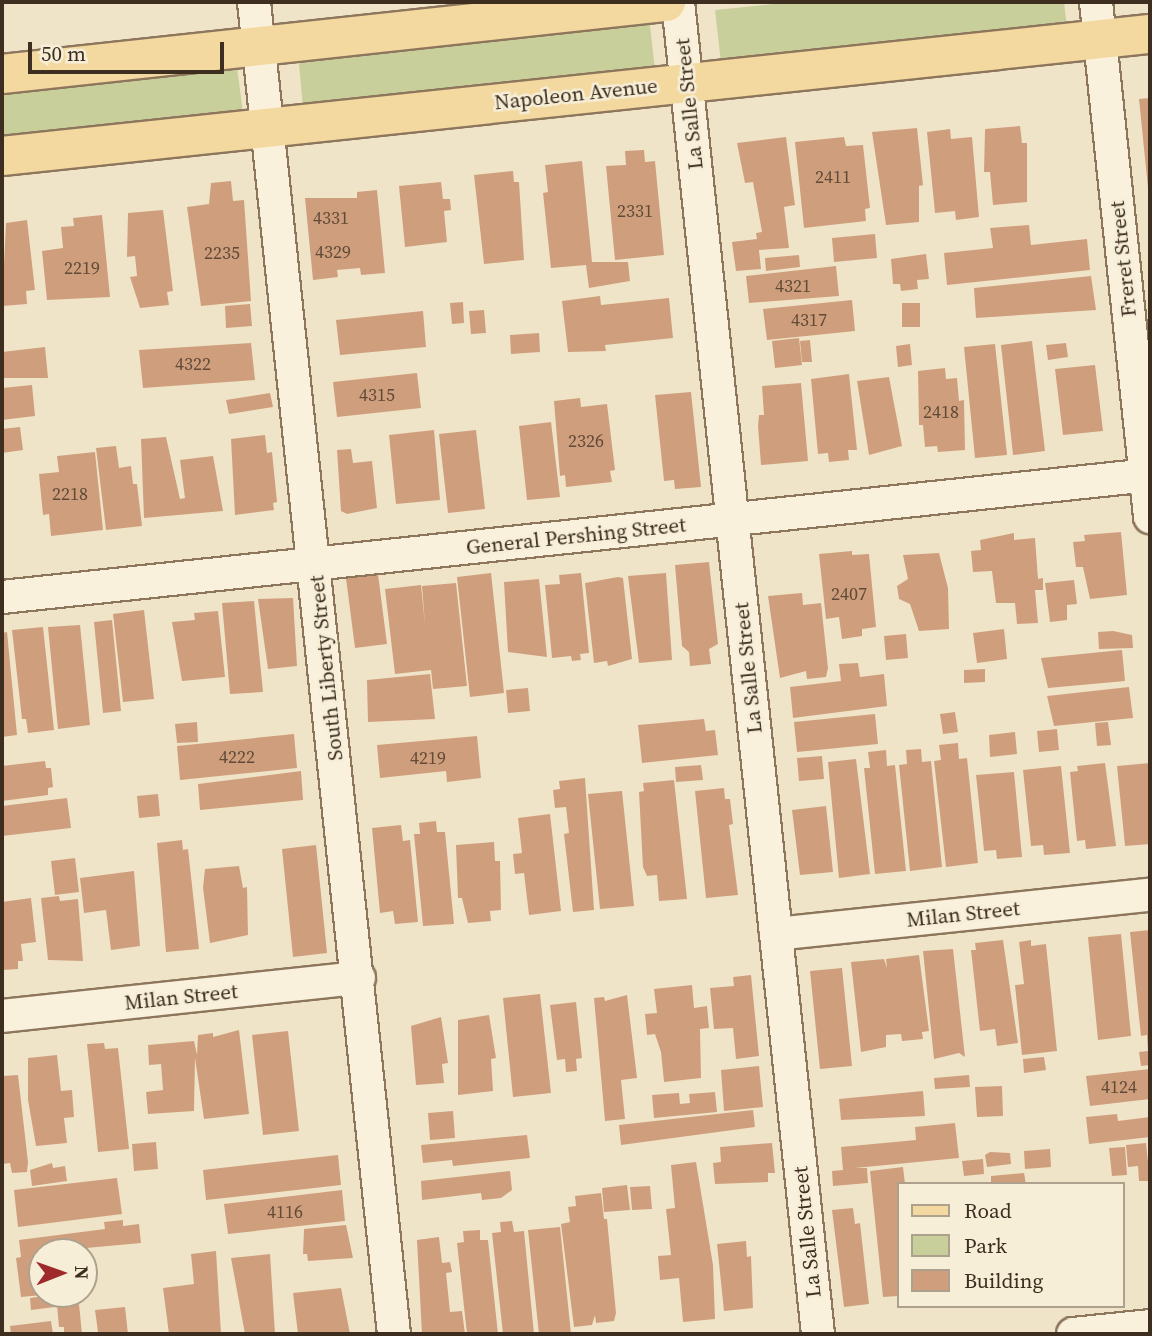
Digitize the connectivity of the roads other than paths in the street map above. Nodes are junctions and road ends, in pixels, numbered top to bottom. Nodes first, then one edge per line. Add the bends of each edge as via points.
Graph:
1 (254, 2) edge
2 (666, 2) edge
3 (678, 2) edge
4 (1096, 2) edge
5 (1150, 34) edge
6 (1100, 39) junction
7 (259, 46) junction
8 (2, 74) edge
9 (687, 82) junction
10 (267, 127) junction
11 (2, 156) edge
12 (1148, 475) edge
13 (1150, 517) edge
14 (733, 519) junction
15 (314, 564) junction
16 (2, 597) edge
17 (1150, 895) edge
18 (776, 934) junction
19 (359, 978) junction
20 (2, 1016) edge
21 (1150, 1326) edge
22 (394, 1334) edge
23 (818, 1334) edge
24 (1073, 1334) edge

1 - 7 street, South Liberty Street
2 - 7 main road
3 - 9 street, La Salle Street
4 - 6 street, Freret Street
5 - 6 main road, Napoleon Avenue
6 - 9 main road, Napoleon Avenue
6 - 12 street, Freret Street
7 - 8 main road
7 - 10 street, South Liberty Street
9 - 10 main road, Napoleon Avenue
9 - 14 street, La Salle Street
10 - 11 main road, Napoleon Avenue
10 - 15 street, South Liberty Street
12 - 13 street, Freret Street
12 - 14 street, General Pershing Street
14 - 15 street, General Pershing Street
14 - 18 street, La Salle Street
15 - 16 street, General Pershing Street
15 - 19 street, South Liberty Street
17 - 18 street, Milan Street
18 - 23 street, La Salle Street
19 - 20 street, Milan Street
19 - 22 street, South Liberty Street
21 - 24 street

